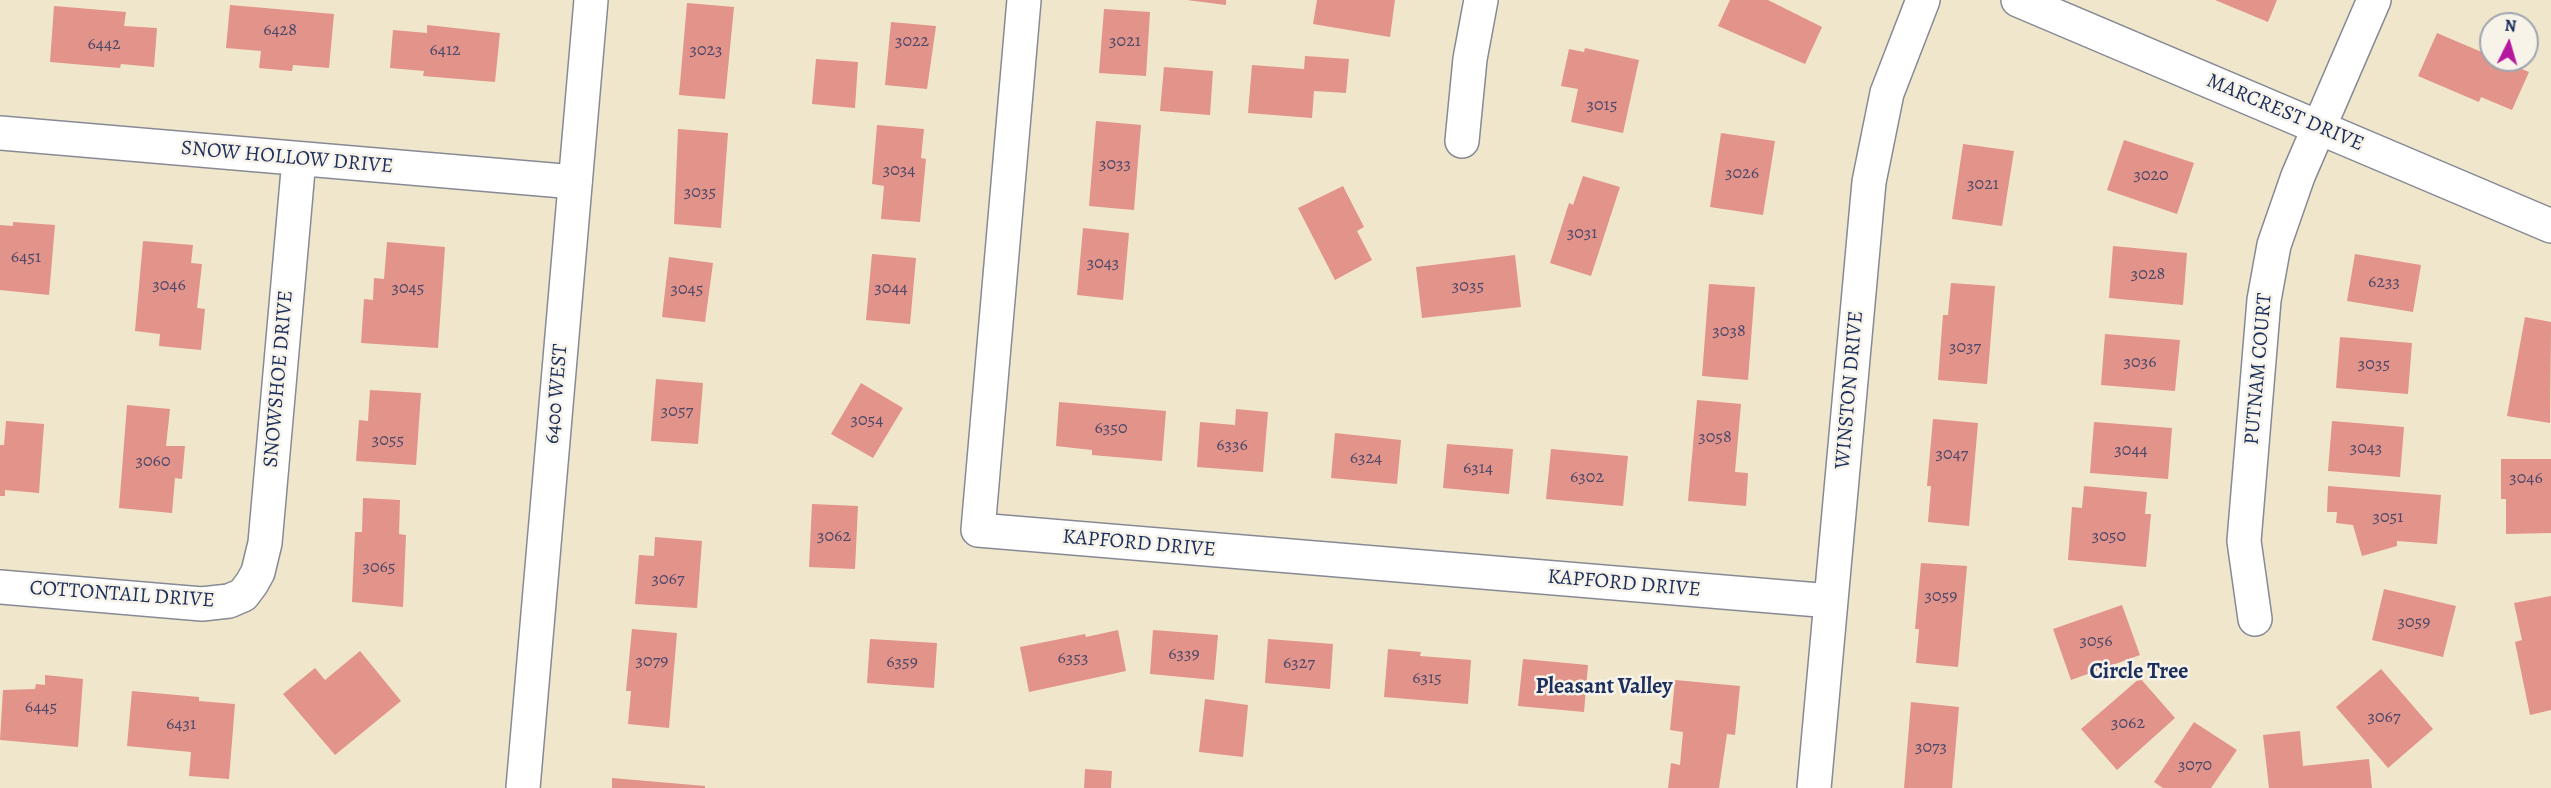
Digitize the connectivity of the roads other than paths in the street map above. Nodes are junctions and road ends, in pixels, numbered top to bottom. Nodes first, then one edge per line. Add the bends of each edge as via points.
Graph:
1 (591, 0) edge
2 (1024, 0) edge
3 (1481, 0) edge
4 (1923, 0) edge
5 (2018, 0) edge
6 (2374, 0) edge
7 (2319, 128) junction
8 (0, 133) edge
9 (1462, 141) dead end
10 (299, 159) junction
11 (575, 182) junction
12 (2551, 226) edge
13 (0, 587) edge
14 (243, 595) joint
15 (1831, 601) junction
16 (2255, 619) dead end
17 (523, 788) edge
18 (1814, 788) edge

1 - 11 street, 6400 WEST
2 - 15 street, KAPFORD DRIVE via 978,530
3 - 9 street via 1470,59
4 - 15 street, WINSTON DRIVE via 1887,93 1869,182
5 - 7 street, MARCREST DRIVE
6 - 7 street, PUTNAM COURT
7 - 12 street, MARCREST DRIVE
7 - 16 street, PUTNAM COURT via 2274,245 2264,300 2244,541
8 - 10 street, SNOW HOLLOW DRIVE
10 - 11 street, SNOW HOLLOW DRIVE
10 - 14 street, SNOWSHOE DRIVE via 265,543 258,572
11 - 17 street, 6400 WEST
13 - 14 street, COTTONTAIL DRIVE via 188,604 216,603
15 - 18 street, WINSTON DRIVE

